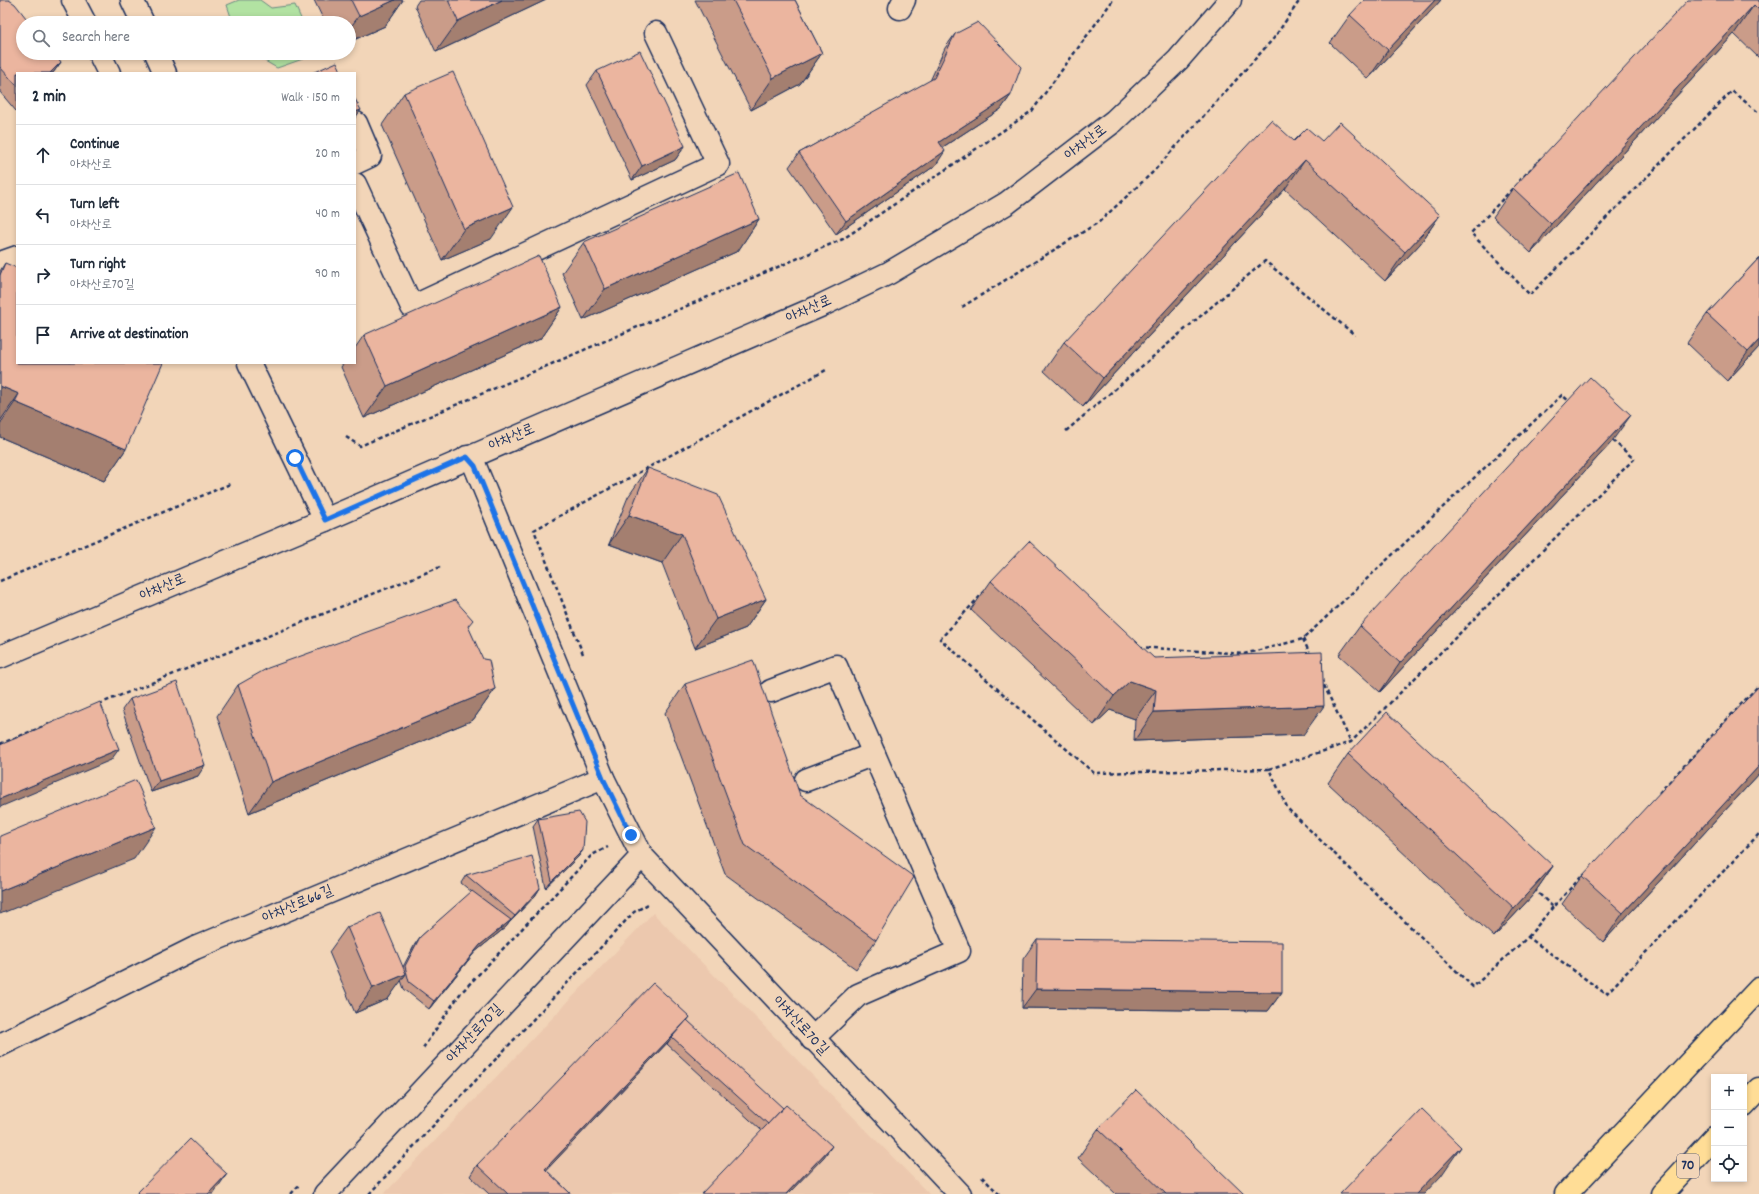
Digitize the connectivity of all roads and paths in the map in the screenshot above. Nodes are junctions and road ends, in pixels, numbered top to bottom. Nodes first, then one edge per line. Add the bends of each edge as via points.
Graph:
1 (74, 0) edge
2 (132, 0) edge
3 (1112, 0) edge
4 (1230, 0) edge
5 (1300, 0) edge
6 (82, 16) edge
7 (139, 16) edge
8 (656, 33) dead end
9 (102, 60) edge
10 (159, 60) edge
11 (108, 72) edge
12 (165, 72) edge
13 (1759, 113) edge
14 (356, 123) edge
15 (1542, 157) edge
16 (356, 163) edge
17 (356, 186) edge
18 (16, 257) edge
19 (0, 263) edge
20 (962, 307) dead end
21 (1355, 335) dead end
22 (249, 364) edge
23 (826, 370) dead end
24 (1574, 406) edge
25 (1066, 431) dead end
26 (346, 437) dead end
27 (1610, 438) edge
28 (467, 457) junction
29 (230, 484) dead end
30 (325, 520) junction
31 (440, 567) dead end
32 (0, 581) edge
33 (988, 588) dead end
34 (1303, 639) junction
35 (1136, 646) edge
36 (584, 655) dead end
37 (0, 657) edge
38 (1312, 660) edge
39 (1319, 673) edge
40 (1759, 685) edge
41 (771, 691) dead end
42 (95, 705) edge
43 (66, 717) edge
44 (1365, 728) junction
45 (1370, 734) edge
46 (1351, 742) junction
47 (0, 744) edge
48 (874, 754) junction
49 (1269, 769) junction
50 (603, 778) junction
51 (806, 780) dead end
52 (1656, 796) edge
53 (1759, 834) edge
54 (631, 835) junction
55 (642, 856) junction
56 (1586, 872) edge
57 (1530, 886) edge
58 (656, 899) dead end
59 (1553, 907) junction
60 (1528, 937) junction
61 (1759, 988) edge
62 (812, 1038) junction
63 (0, 1045) edge
64 (419, 1054) dead end
65 (1759, 1089) edge
66 (1747, 1102) edge
67 (1711, 1141) edge
68 (302, 1182) dead end
69 (291, 1194) edge
70 (325, 1194) edge
71 (369, 1194) edge
72 (960, 1194) edge
73 (1566, 1194) edge
74 (1662, 1194) edge

1 - 6 street
2 - 7 street
3 - 26 path via 1032,111 843,239 360,446
4 - 28 street, 아차산로 via 1178,60 1114,121 1006,203 889,274
5 - 20 path via 1274,38 1152,173 1099,222
8 - 17 street via 718,164 412,307
9 - 11 street
10 - 12 street
13 - 15 path via 1732,91 1530,295 1471,233
14 - 16 street via 370,156
18 - 19 street
21 - 25 path via 1264,261
22 - 30 street
23 - 36 path via 534,530
24 - 34 path via 1562,395
27 - 44 path via 1634,459
28 - 30 street, 아차산로
28 - 50 street, 아차산로70길 via 475,466
29 - 32 path
30 - 37 street, 아차산로
31 - 42 path
33 - 49 path via 940,639 1094,773
34 - 35 path via 1244,654
34 - 38 path
39 - 46 path
40 - 52 path
41 - 48 street via 836,666
43 - 47 path
44 - 45 path
44 - 46 path
46 - 49 path
48 - 51 street
48 - 62 street via 959,951 858,995
49 - 60 path via 1288,809 1473,987
50 - 54 street, 아차산로70길
50 - 63 street, 아차산로66길 via 195,948
53 - 60 path via 1606,994
54 - 55 street, 아차산로70길
54 - 64 path via 592,855 460,994
55 - 62 street, 아차산로70길
55 - 70 street, 아차산로70길
56 - 59 path
57 - 59 path
58 - 71 path via 634,912
59 - 60 path
61 - 73 highway
62 - 72 street, 아차산로70길
65 - 66 highway
67 - 74 highway, 70
68 - 69 path

